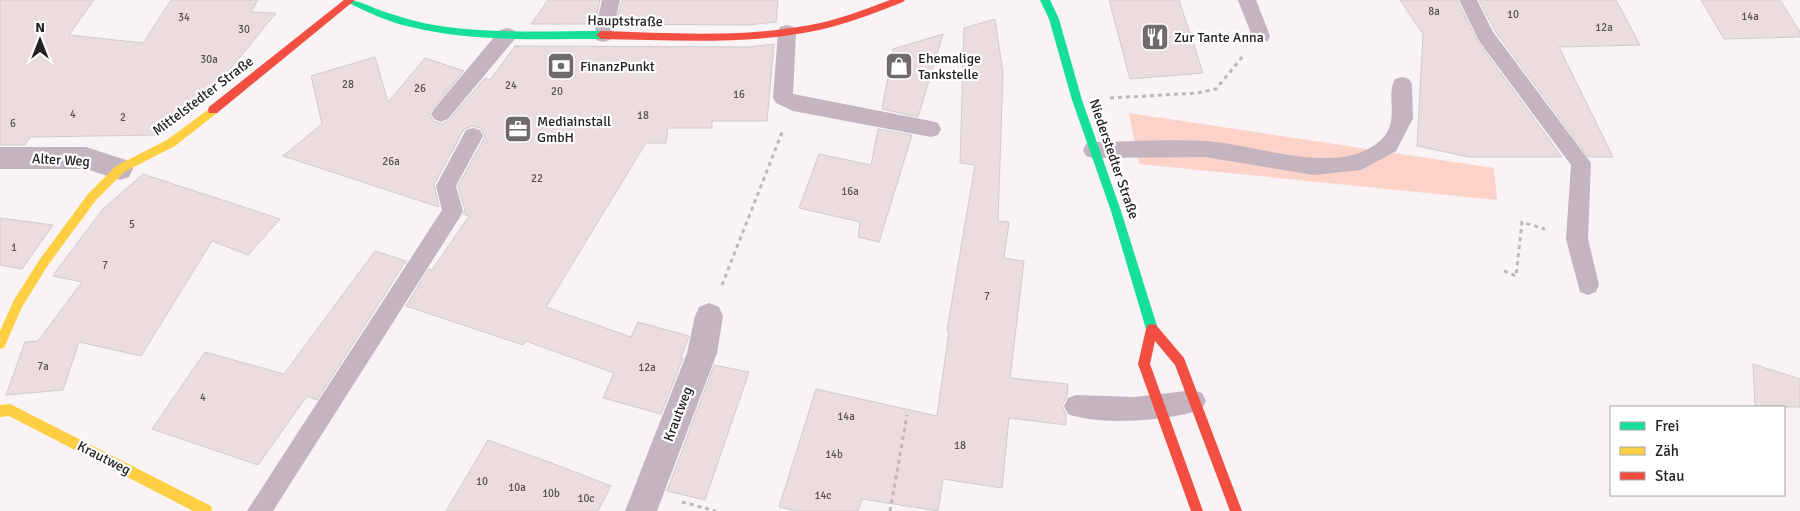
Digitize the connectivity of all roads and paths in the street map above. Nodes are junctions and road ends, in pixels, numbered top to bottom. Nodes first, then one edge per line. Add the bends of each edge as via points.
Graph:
1 (350, 0) edge
2 (612, 0) edge
3 (900, 0) edge
4 (1045, 0) edge
5 (1246, 0) edge
6 (1468, 0) edge
7 (787, 32) junction
8 (507, 35) junction
9 (603, 35) junction
10 (1261, 36) joint
11 (1402, 84) dead end
12 (1077, 100) junction
13 (793, 104) junction
14 (441, 114) dead end
15 (930, 129) dead end
16 (473, 136) dead end
17 (1093, 150) junction
18 (0, 158) edge
19 (120, 169) junction
20 (1577, 239) junction
21 (1504, 271) dead end
22 (1588, 286) dead end
23 (710, 316) joint
24 (1152, 329) junction
25 (0, 344) edge
26 (1194, 400) junction
27 (1076, 406) dead end
28 (1158, 407) junction
29 (0, 412) edge
30 (907, 415) dead end
31 (206, 511) edge
32 (259, 511) edge
33 (641, 511) edge
34 (890, 511) edge
35 (1196, 511) edge
36 (1236, 511) edge

1 - 8 street, Hauptstraße via 368,11 434,29
1 - 19 street, Mittelstedter Straße via 171,143
2 - 9 lane
3 - 7 street, Hauptstraße via 839,22
4 - 12 street, Niederstedter Straße via 1054,19
5 - 10 lane
6 - 20 lane via 1486,36 1581,163
7 - 9 street, Hauptstraße via 730,36
7 - 13 lane via 783,98
8 - 9 street, Hauptstraße
8 - 14 lane
10 - 12 path via 1216,89
11 - 17 lane via 1403,119 1389,145 1361,162 1314,167 1205,149
12 - 17 street, Niederstedter Straße
13 - 15 lane
13 - 23 path
16 - 32 lane via 446,186 453,211
17 - 24 street, Niederstedter Straße via 1116,210
18 - 19 street, Alter Weg via 86,158
19 - 25 street, Mittelstedter Straße via 92,197 44,262 18,304
20 - 21 path via 1522,222 1516,276
20 - 22 lane
23 - 33 street, Krautweg via 702,353
24 - 26 street, Niederstedter Straße via 1180,362
24 - 28 street, Niederstedter Straße via 1144,364
26 - 28 lane
26 - 36 street, Niederstedter Straße
27 - 28 lane via 1110,410
28 - 35 street, Niederstedter Straße
29 - 31 street, Krautweg via 10,410
30 - 34 path

